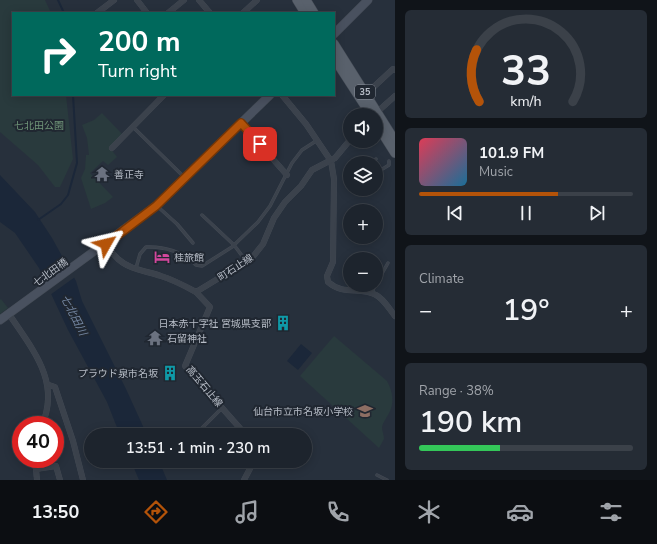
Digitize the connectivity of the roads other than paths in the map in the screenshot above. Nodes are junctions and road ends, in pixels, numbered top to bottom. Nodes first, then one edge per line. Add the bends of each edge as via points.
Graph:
1 (114, 0) edge
2 (137, 0) edge
3 (184, 0) edge
4 (199, 0) edge
5 (256, 0) edge
6 (297, 0) edge
7 (306, 0) edge
8 (368, 0) edge
9 (98, 12) edge
10 (147, 12) edge
11 (169, 12) edge
12 (209, 12) edge
13 (244, 12) edge
14 (304, 12) edge
15 (313, 12) edge
16 (335, 33) edge
17 (335, 46) edge
18 (335, 59) edge
19 (395, 70) edge
20 (366, 94) junction
21 (163, 96) edge
22 (269, 96) edge
23 (283, 96) edge
24 (395, 96) edge
25 (370, 108) edge
26 (372, 108) edge
27 (381, 108) edge
28 (241, 123) junction
29 (383, 126) edge
30 (134, 128) junction
31 (383, 134) edge
32 (317, 140) junction
33 (395, 141) edge
34 (112, 148) dead end
35 (343, 148) edge
36 (395, 153) edge
37 (331, 161) junction
38 (389, 161) dead end
39 (383, 169) edge
40 (287, 176) junction
41 (185, 178) junction
42 (156, 206) junction
43 (202, 215) dead end
44 (106, 244) junction
45 (193, 244) dead end
46 (234, 245) junction
47 (246, 261) junction
48 (388, 263) dead end
49 (136, 269) junction
50 (383, 272) edge
51 (196, 292) junction
52 (372, 293) joint
53 (13, 311) junction
54 (395, 316) edge
55 (0, 320) edge
56 (49, 385) junction
57 (223, 408) junction
58 (46, 416) edge
59 (202, 428) edge
60 (240, 428) edge
61 (250, 468) edge
62 (36, 469) joint
63 (377, 475) dead end
64 (37, 480) edge
65 (60, 480) edge
66 (83, 480) edge
67 (244, 480) edge
68 (387, 480) edge

1 - 9 street
2 - 10 street
3 - 11 street
4 - 12 street
5 - 13 street
6 - 14 main road
7 - 15 main road
8 - 16 street
17 - 20 main road, 35
18 - 25 main road, 35
19 - 20 street via 393,69
20 - 26 main road, 35
21 - 30 street
22 - 28 street, 七北田橋
23 - 32 street
24 - 27 street
28 - 40 street
28 - 41 street, 七北田橋
29 - 33 main road, 35
30 - 34 street
30 - 41 lane
31 - 36 main road
32 - 37 street
32 - 40 lane via 302,150 292,163
35 - 37 street, 町石止線
37 - 47 street, 町石止線 via 312,170 302,186 285,202 274,218 263,244 252,258
37 - 52 street via 334,186 333,262 327,276 328,282 344,290
38 - 39 lane via 389,165
40 - 46 lane via 258,222
41 - 42 street, 七北田橋
42 - 44 street, 七北田橋
42 - 45 lane via 177,224
43 - 46 lane
44 - 49 street via 118,259
44 - 53 street, 七北田橋
46 - 47 lane
46 - 49 lane via 202,266 196,265 180,253 156,246 146,247 140,254
47 - 51 street, 町石止線
48 - 50 lane
49 - 51 street via 173,280
51 - 57 street, 高玉石止線 via 210,307 185,366
52 - 54 street via 383,300
53 - 55 street, 七北田橋
53 - 56 street
56 - 58 street
56 - 66 street via 55,387
57 - 59 lane
57 - 60 street, 高玉石止線
61 - 67 street
62 - 64 street
62 - 65 street via 56,466
63 - 68 lane

